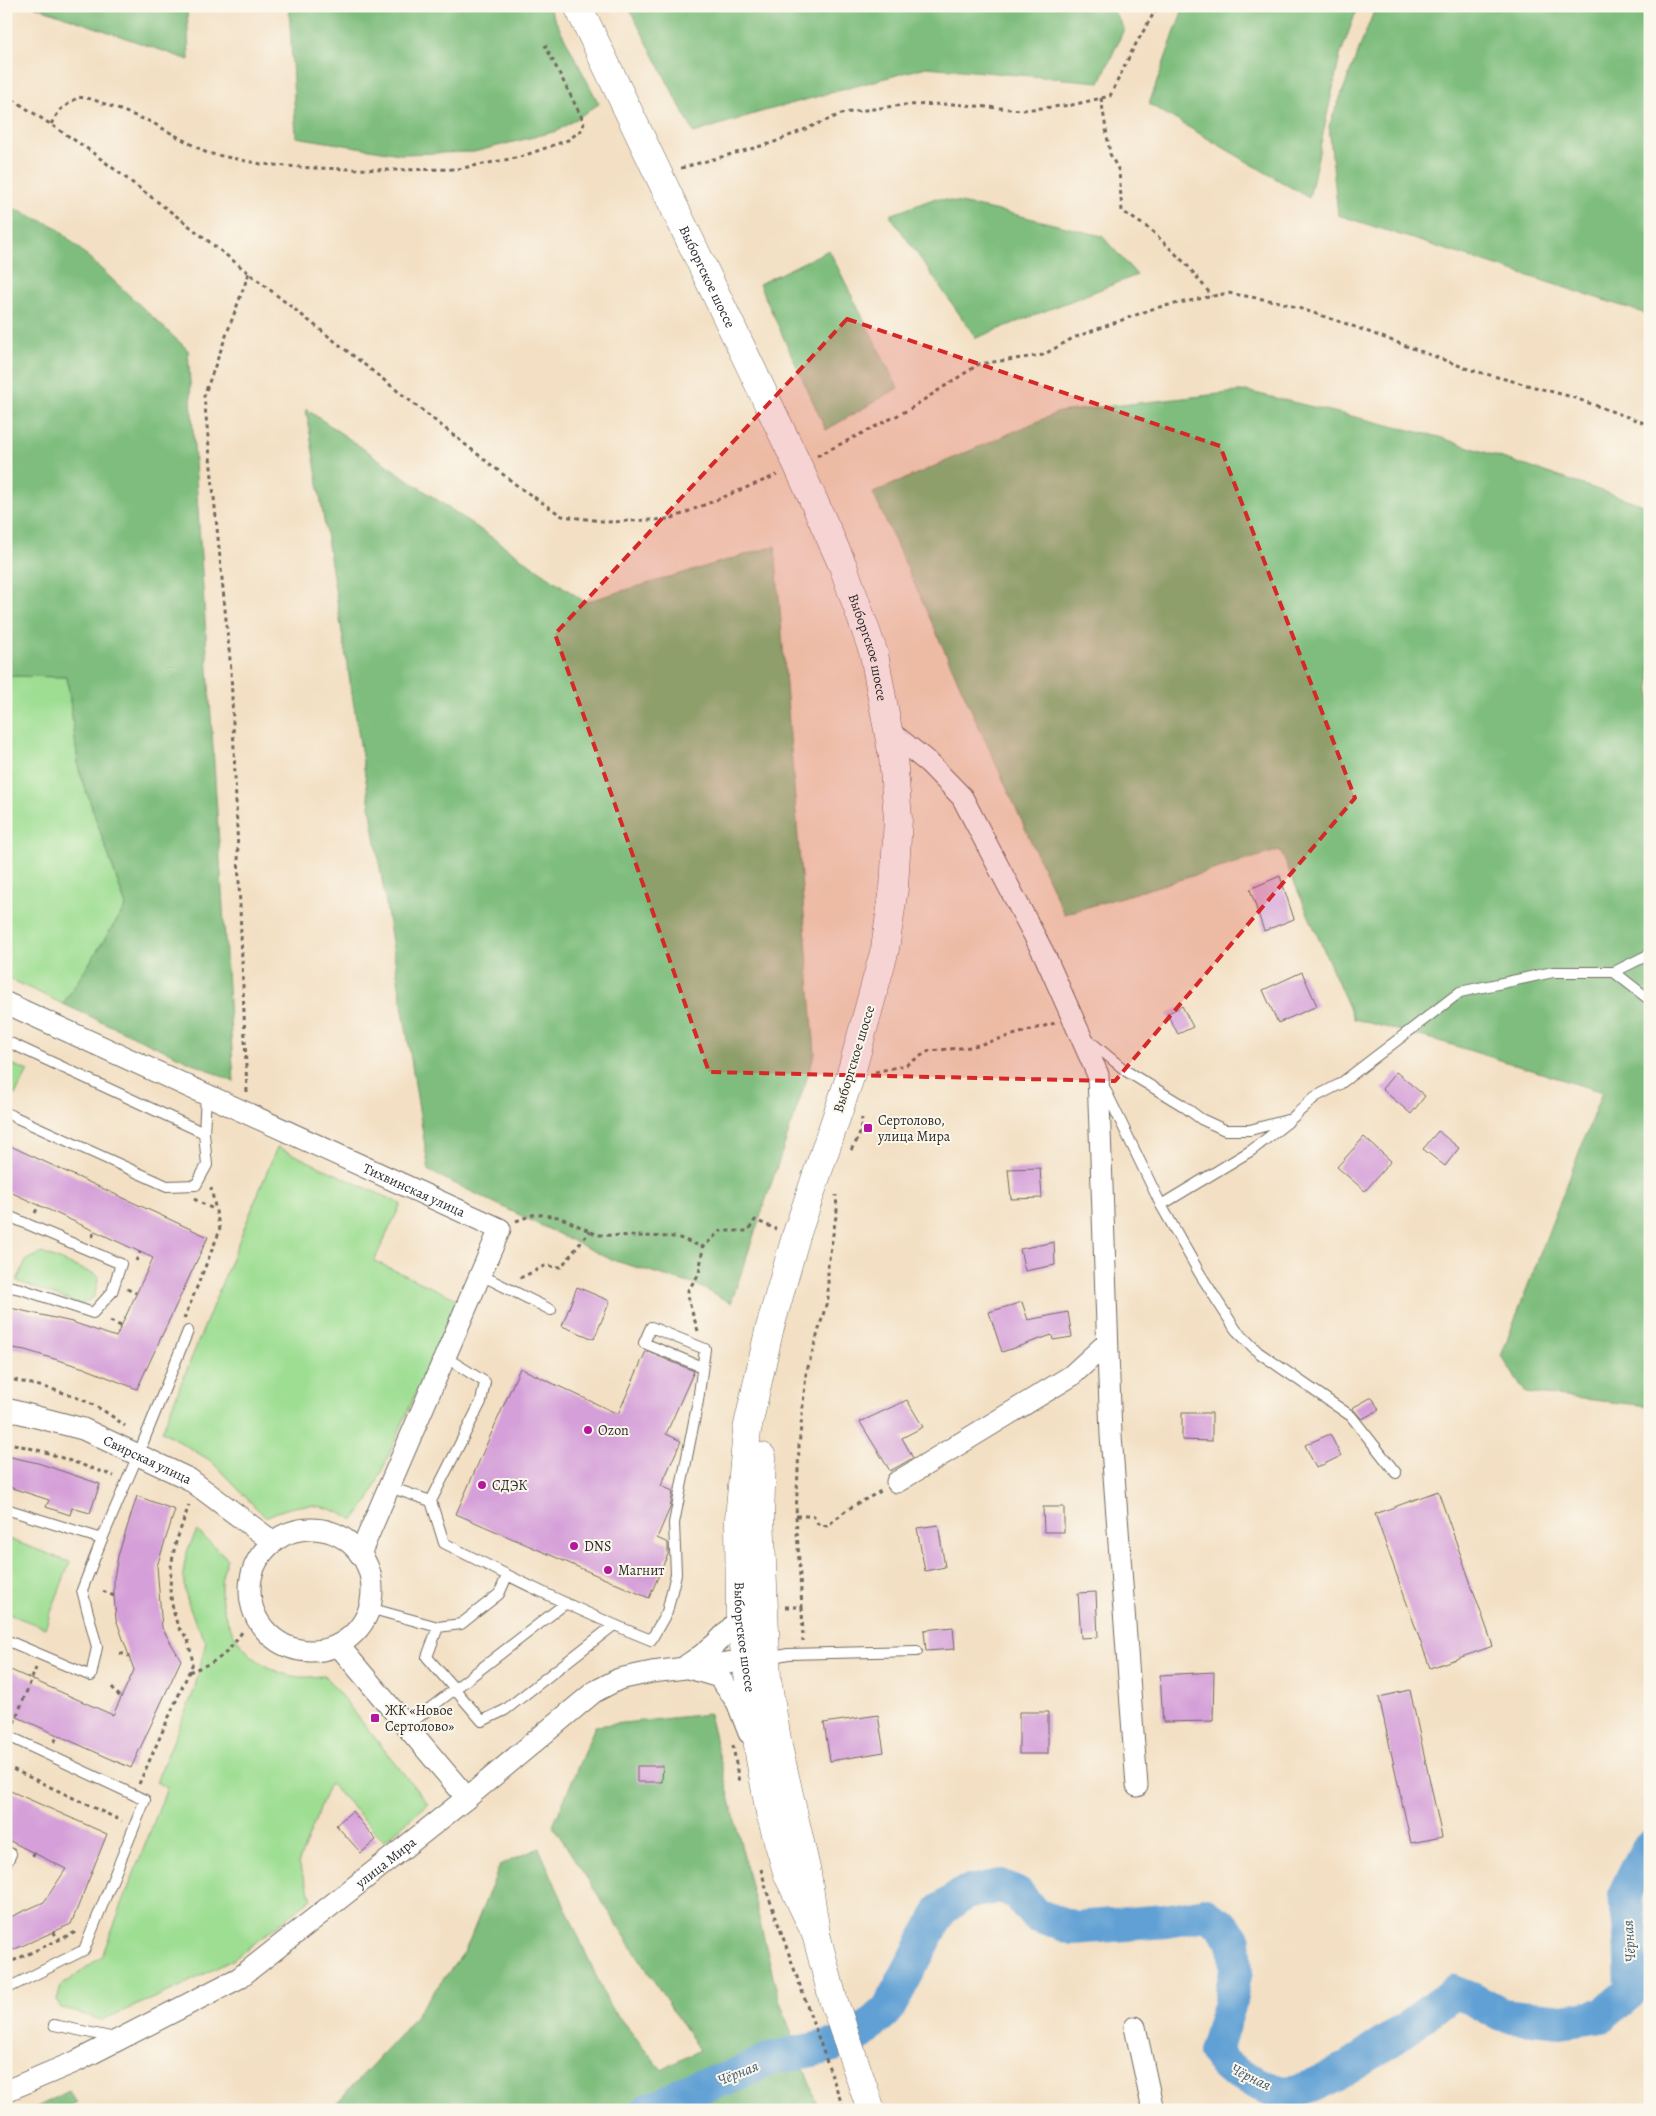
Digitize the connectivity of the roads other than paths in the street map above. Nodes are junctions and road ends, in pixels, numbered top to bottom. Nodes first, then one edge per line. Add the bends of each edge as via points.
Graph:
1 (578, 6) edge
2 (890, 731) junction
3 (1650, 954) edge
4 (1614, 972) junction
5 (1650, 1000) edge
6 (6, 1003) edge
7 (1080, 1034) junction
8 (6, 1041) edge
9 (1098, 1075) junction
10 (206, 1096) junction
11 (6, 1113) edge
12 (1292, 1119) junction
13 (204, 1133) junction
14 (1161, 1205) junction
15 (6, 1215) edge
16 (481, 1275) junction
17 (6, 1286) edge
18 (550, 1310) dead end
19 (188, 1331) dead end
20 (769, 1331) junction
21 (1108, 1342) junction
22 (445, 1357) junction
23 (702, 1367) junction
24 (6, 1409) edge
25 (140, 1450) junction
26 (1396, 1473) dead end
27 (897, 1482) road end
28 (389, 1487) junction
29 (431, 1501) junction
30 (6, 1509) edge
31 (102, 1539) junction
32 (273, 1542) junction
33 (360, 1554) junction
34 (507, 1576) junction
35 (566, 1603) junction
36 (369, 1608) junction
37 (740, 1617) junction
38 (614, 1625) junction
39 (438, 1627) junction
40 (6, 1640) edge
41 (338, 1645) junction
42 (917, 1651) dead end
43 (755, 1660) junction
44 (684, 1667) junction
45 (455, 1690) junction
46 (407, 1726) junction
47 (6, 1735) edge
48 (760, 1759) junction
49 (1137, 1786) dead end
50 (468, 1798) junction
51 (6, 1852) edge
52 (6, 1864) edge
53 (816, 1934) junction
54 (6, 1989) edge
55 (54, 2025) dead end
56 (1135, 2027) dead end
57 (119, 2038) junction
58 (6, 2090) edge
59 (871, 2110) edge
60 (1153, 2110) edge

1 - 2 main road, Выборгское шоссе via 843,566 874,654
2 - 7 street via 930,763 962,797 1045,956
2 - 20 main road, Выборгское шоссе via 898,819 894,888 885,949 850,1077 796,1236
3 - 4 lane
4 - 5 lane
4 - 12 lane via 1553,972 1460,992 1340,1084 1315,1097
6 - 10 street, Тихвинская улица
7 - 9 street
7 - 12 lane via 1126,1071 1201,1119 1225,1130 1250,1130
8 - 13 lane
9 - 14 lane
9 - 21 street
10 - 13 lane
10 - 16 street, Тихвинская улица via 500,1229
11 - 13 lane via 167,1186 196,1185 207,1165
12 - 14 lane via 1252,1150
14 - 26 lane via 1236,1330 1258,1352 1351,1416
15 - 17 lane via 121,1264 112,1292 93,1313
16 - 18 lane
16 - 22 street
19 - 25 lane
20 - 37 main road, Выборгское шоссе via 747,1430 739,1519
20 - 43 main road, Выборгское шоссе
21 - 27 street via 1070,1376
21 - 49 street via 1111,1435
22 - 28 street
22 - 29 lane via 485,1382 481,1402
23 - 23 lane via 705,1349 651,1327 644,1343
23 - 38 lane via 674,1523 676,1574 667,1612 652,1640
24 - 25 street, Свирская улица via 83,1429
25 - 31 lane
25 - 32 street, Свирская улица via 189,1478
28 - 29 lane
28 - 33 street
29 - 34 lane via 444,1543
30 - 31 lane
31 - 40 lane via 82,1590 97,1647 91,1676
32 - 33 street via 295,1531 319,1529 342,1538
32 - 41 street via 256,1561 249,1586 253,1611 266,1633 288,1648 314,1651
33 - 36 street via 369,1571 372,1589
34 - 35 lane
34 - 39 lane via 499,1594 462,1624
35 - 38 lane
35 - 45 lane
36 - 39 lane
36 - 41 street via 352,1636
37 - 43 main road, Выборгское шоссе
37 - 44 street via 709,1652
38 - 45 lane via 505,1710 482,1722
39 - 45 lane via 427,1657
41 - 46 street
42 - 43 lane via 806,1653
43 - 44 street, улица Мира
43 - 48 main road, Выборгское шоссе
43 - 53 main road, Выборгское шоссе via 807,1873
44 - 48 street via 719,1677 737,1702
44 - 50 street, улица Мира via 619,1679 594,1692
45 - 46 lane
46 - 50 street
47 - 54 lane via 145,1800 84,1950
48 - 53 main road, Выборгское шоссе via 770,1813 788,1875
50 - 57 street, улица Мира via 239,1978
51 - 52 lane via 11,1854
53 - 59 main road, Выборгское шоссе via 833,1999
55 - 57 lane
56 - 60 street
57 - 58 street, улица Мира via 77,2062

